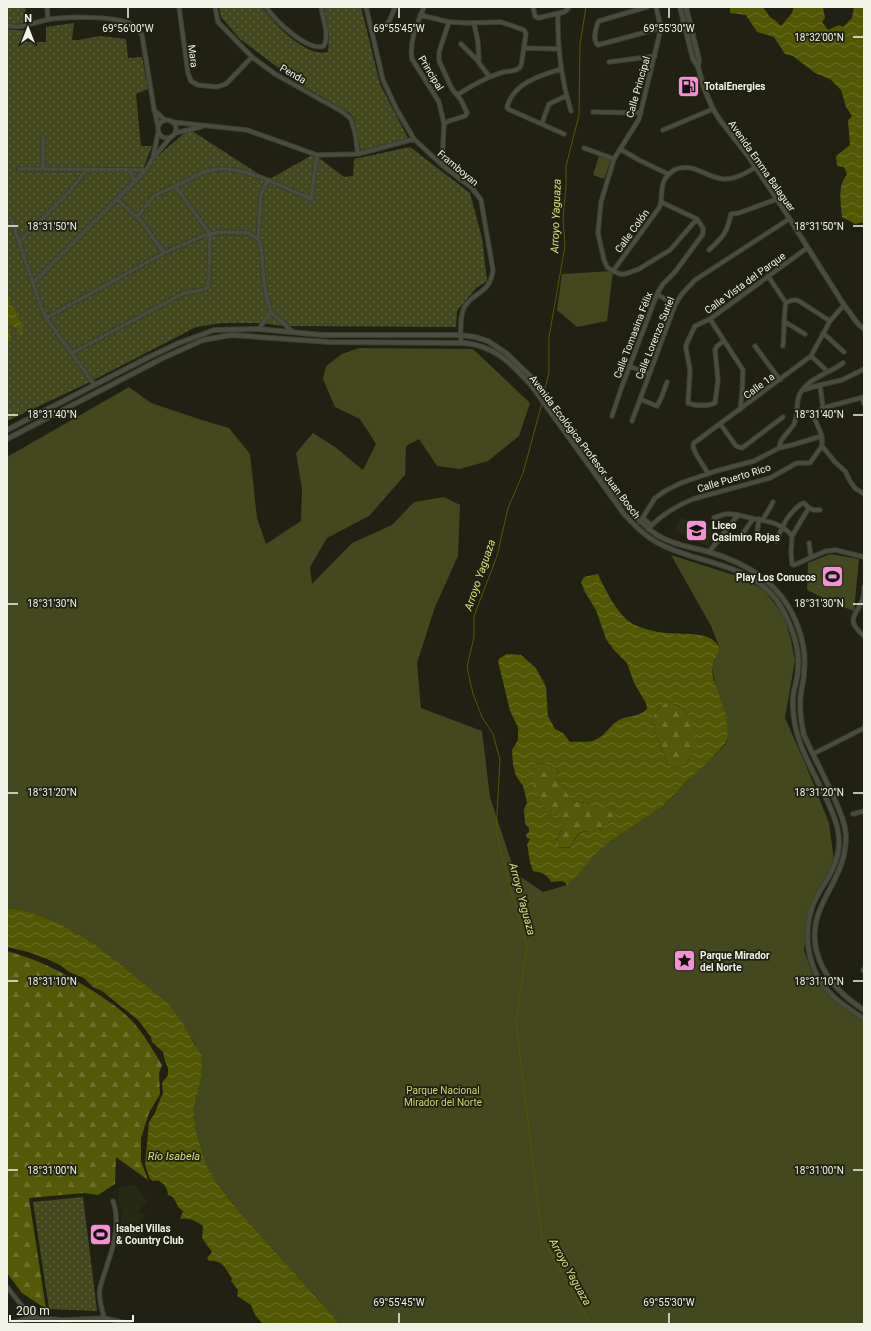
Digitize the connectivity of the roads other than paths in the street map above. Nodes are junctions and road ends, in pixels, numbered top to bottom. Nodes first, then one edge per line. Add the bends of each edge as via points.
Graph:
1 (47, 7) edge
2 (179, 7) edge
3 (215, 7) edge
4 (266, 7) edge
5 (321, 7) edge
6 (366, 7) edge
7 (395, 7) edge
8 (424, 7) edge
9 (533, 7) edge
10 (568, 7) edge
11 (647, 7) edge
12 (656, 7) edge
13 (680, 7) edge
14 (686, 7) edge
15 (633, 9) edge
16 (558, 14) junction
17 (420, 15) junction
18 (48, 20) junction
19 (449, 22) junction
20 (474, 23) junction
21 (7, 25) edge
22 (661, 28) junction
23 (372, 32) junction
24 (461, 44) dead end
25 (524, 48) junction
26 (558, 49) junction
27 (655, 56) junction
28 (252, 57) junction
29 (478, 61) junction
30 (609, 62) dead end
31 (698, 67) junction
32 (561, 69) junction
33 (489, 76) junction
34 (457, 94) junction
35 (566, 96) junction
36 (154, 109) junction
37 (713, 109) junction
38 (571, 111) dead end
39 (593, 112) dead end
40 (641, 113) junction
41 (165, 120) junction
42 (172, 122) junction
43 (542, 123) junction
44 (444, 124) junction
45 (158, 126) junction
46 (212, 127) junction
47 (663, 130) dead end
48 (158, 133) junction
49 (175, 133) junction
50 (564, 134) dead end
51 (43, 137) dead end
52 (170, 138) junction
53 (414, 139) junction
54 (584, 148) dead end
55 (620, 149) junction
56 (358, 154) junction
57 (317, 155) junction
58 (153, 158) junction
59 (614, 159) junction
60 (442, 165) junction
61 (756, 167) junction
62 (19, 169) dead end
63 (43, 169) junction
64 (87, 169) junction
65 (129, 170) junction
66 (146, 170) junction
67 (668, 174) junction
68 (268, 180) junction
69 (135, 182) junction
70 (175, 186) junction
71 (117, 199) junction
72 (777, 199) junction
73 (661, 202) junction
74 (137, 217) junction
75 (697, 219) junction
76 (789, 219) junction
77 (12, 221) dead end
78 (210, 234) junction
79 (258, 239) junction
80 (19, 242) junction
81 (808, 248) junction
82 (709, 250) dead end
83 (164, 253) junction
84 (613, 271) junction
85 (768, 276) junction
86 (33, 283) junction
87 (657, 294) junction
88 (786, 304) junction
89 (675, 305) junction
90 (844, 305) junction
91 (271, 311) junction
92 (46, 318) junction
93 (710, 319) junction
94 (830, 321) junction
95 (785, 322) junction
96 (259, 329) junction
97 (864, 329) edge
98 (292, 331) junction
99 (823, 333) junction
100 (806, 334) dead end
101 (461, 335) junction
102 (724, 341) junction
103 (461, 343) junction
104 (755, 346) dead end
105 (783, 346) dead end
106 (844, 352) dead end
107 (72, 353) junction
108 (811, 356) junction
109 (843, 363) dead end
110 (629, 366) junction
111 (825, 369) dead end
112 (864, 369) edge
113 (649, 374) junction
114 (780, 380) junction
115 (667, 382) dead end
116 (94, 384) junction
117 (820, 385) junction
118 (802, 390) junction
119 (863, 397) edge
120 (640, 400) junction
121 (864, 404) edge
122 (657, 406) junction
123 (823, 408) junction
124 (740, 410) junction
125 (655, 411) dead end
126 (612, 416) dead end
127 (783, 417) dead end
128 (632, 421) dead end
129 (721, 425) junction
130 (7, 430) edge
131 (572, 432) junction
132 (566, 435) junction
133 (822, 436) junction
134 (7, 439) edge
135 (822, 446) junction
136 (779, 448) junction
137 (708, 474) junction
138 (864, 494) edge
139 (772, 502) dead end
140 (808, 507) junction
141 (820, 510) dead end
142 (738, 515) junction
143 (643, 518) junction
144 (714, 518) dead end
145 (753, 519) junction
146 (760, 520) junction
147 (640, 522) junction
148 (650, 527) junction
149 (782, 527) junction
150 (792, 536) junction
151 (739, 539) dead end
152 (756, 540) dead end
153 (776, 541) dead end
154 (809, 542) dead end
155 (709, 552) junction
156 (811, 556) junction
157 (864, 557) edge
158 (864, 587) edge
159 (864, 636) edge
160 (864, 728) edge
161 (812, 754) junction
162 (864, 811) edge
163 (853, 814) dead end
164 (864, 1010) edge
165 (864, 1019) edge
166 (113, 1202) dead end
167 (7, 1287) edge
168 (32, 1317) junction
169 (104, 1318) junction
170 (63, 1320) junction
171 (9, 1324) edge
172 (68, 1324) edge
173 (130, 1324) edge

1 - 18 street
2 - 28 street, Mara via 191,81 198,85 226,84
3 - 28 street, Penda via 218,22
4 - 5 street via 301,40 321,48 326,40
6 - 23 street, Framboyan
7 - 23 street via 388,25
8 - 17 street, Principal
9 - 16 street via 534,16 538,18
10 - 16 street
11 - 15 street
12 - 22 street, Calle Principal
13 - 31 street, Avenida Emma Balaguer via 693,59
14 - 31 street, Avenida Emma Balaguer via 699,60
15 - 22 street via 598,22 594,40 596,43 598,45
16 - 26 street
17 - 19 street
17 - 44 street, Principal via 412,39 412,60 439,102
18 - 21 street via 14,27
18 - 36 street via 75,17 112,19 136,27 142,35
19 - 20 street
19 - 34 street via 439,52 439,61
20 - 25 street via 501,22 524,30
20 - 29 street
22 - 27 street, Calle Principal
23 - 53 street, Framboyan via 383,80
24 - 29 street
25 - 26 street
25 - 33 street via 518,70
26 - 32 street
27 - 30 street
27 - 40 street, Calle Principal
28 - 56 street, Penda via 275,74 351,119
29 - 33 street
31 - 37 street, Avenida Emma Balaguer
32 - 35 street
32 - 43 street via 525,83 507,105 508,109
33 - 34 street
34 - 44 street via 467,112 465,116
35 - 38 street
35 - 43 street via 550,104
36 - 41 street
36 - 45 street
37 - 47 street
37 - 61 street, Avenida Emma Balaguer
39 - 40 street
40 - 55 street, Calle Principal
41 - 42 street
41 - 45 street
42 - 46 street
42 - 49 street via 176,126
43 - 50 street
44 - 60 street, Principal
45 - 48 street
46 - 49 street via 198,127
46 - 57 street via 247,130
48 - 52 street via 163,138
48 - 58 street
49 - 52 street
51 - 63 street
52 - 58 street
53 - 56 street
53 - 60 street, Framboyan
54 - 59 street
55 - 59 street, Calle Principal
55 - 67 street
56 - 57 street
57 - 68 street via 311,199
58 - 66 street
59 - 84 street, Calle Principal via 601,202 598,233 604,260 607,267
60 - 101 street, Framboyan via 472,188 481,200 493,270 489,286 463,309
61 - 67 street via 732,179 722,179 689,167
61 - 72 street, Avenida Emma Balaguer
62 - 63 street
63 - 64 street
64 - 65 street
64 - 80 street via 69,192
65 - 66 street
65 - 69 street
66 - 69 street
67 - 73 street, Calle Colón via 661,190
68 - 70 street via 234,170 214,170
68 - 79 street via 261,194
69 - 71 street
70 - 74 street via 154,196
70 - 78 street
71 - 74 street
71 - 86 street
72 - 76 street, Avenida Emma Balaguer
72 - 82 street via 731,214 723,237
73 - 75 street
73 - 84 street, Calle Colón
74 - 83 street
75 - 84 street via 662,256 633,272 625,274
75 - 87 street, Calle Tomasina Félix via 703,228 703,234
76 - 81 street, Avenida Emma Balaguer
76 - 89 street, Calle Lorenzo Suriel via 695,280
77 - 80 street
78 - 79 street via 248,233
78 - 83 street
78 - 107 street via 207,288 184,293
79 - 91 street via 262,246 264,283
80 - 86 street
81 - 85 street, Calle Vista del Parque
81 - 90 street, Avenida Emma Balaguer
83 - 92 street
85 - 88 street
85 - 93 street, Calle Vista del Parque
86 - 92 street
87 - 89 street
87 - 110 street, Calle Tomasina Félix
88 - 94 street via 790,301 799,301
88 - 95 street
89 - 113 street, Calle Lorenzo Suriel
90 - 94 street, Calle 1a
90 - 97 street, Avenida Emma Balaguer
91 - 96 street
91 - 98 street
92 - 107 street
93 - 102 street
93 - 102 street, Calle Vista del Parque via 695,326 686,345 690,370 688,403 691,405 715,403 718,380 715,350
94 - 99 street, Calle 1a
95 - 100 street
95 - 105 street
96 - 98 street, Avenida Ecológica Profesor Juan Bosch
96 - 116 street, Avenida Ecológica Profesor Juan Bosch via 208,331
98 - 101 street, Avenida Ecológica Profesor Juan Bosch via 322,335
99 - 106 street
99 - 108 street, Calle 1a
101 - 103 street, Framboyan
101 - 131 street, Avenida Ecológica Profesor Juan Bosch via 488,341 506,353 533,379
102 - 124 street via 743,370
103 - 132 street, Avenida Ecológica Profesor Juan Bosch via 475,344 496,352 508,361 531,385
103 - 134 street, Avenida Ecológica Profesor Juan Bosch via 329,342 231,335 203,340
104 - 114 street
107 - 116 street
108 - 111 street
108 - 114 street, Calle 1a
109 - 118 street via 814,379
110 - 113 street
110 - 126 street, Calle Tomasina Félix
112 - 117 street via 842,380
113 - 120 street, Calle Lorenzo Suriel
114 - 124 street, Calle 1a
115 - 122 street
116 - 130 street, Avenida Ecológica Profesor Juan Bosch
117 - 118 street
117 - 123 street
118 - 136 street via 796,404 794,424 780,442
119 - 121 street
119 - 123 street
120 - 122 street
120 - 128 street, Calle Lorenzo Suriel
122 - 125 street
123 - 133 street via 814,414
124 - 129 street, Calle 1a
127 - 129 street via 742,448 736,446
129 - 137 street, Calle 1a via 693,446
131 - 132 street
131 - 147 street, Avenida Ecológica Profesor Juan Bosch
132 - 165 street, Avenida Ecológica Profesor Juan Bosch via 624,514 642,532 671,549 745,574 762,585 785,616 797,650 798,669 793,702 795,726 835,819 839,839 831,873 811,913 808,932 809,952 816,972 830,993
133 - 135 street
133 - 136 street
135 - 138 street via 845,471 852,484
135 - 148 street, Calle Puerto Rico via 810,463 797,463 770,478 693,499 672,509
136 - 137 street via 750,463
137 - 143 street via 661,493 652,502
139 - 146 street
140 - 141 street
140 - 149 street via 804,503 801,504
140 - 150 street
142 - 144 street via 727,514
142 - 145 street
142 - 155 street
143 - 147 street
143 - 148 street
145 - 146 street
145 - 151 street
146 - 149 street
146 - 152 street
147 - 148 street, Avenida Ecológica Profesor Juan Bosch
148 - 155 street, Avenida Ecológica Profesor Juan Bosch via 658,535 681,545
149 - 150 street
149 - 153 street
150 - 156 street via 792,564 802,562
154 - 156 street
155 - 161 street, Avenida Ecológica Profesor Juan Bosch via 756,572 773,586 792,613 801,636 804,654 805,672 800,695 801,725
156 - 157 street via 836,550
158 - 159 street via 863,598 853,622
160 - 161 street
161 - 164 street, Avenida Ecológica Profesor Juan Bosch via 840,812 846,835 838,876 816,920 817,953 825,973 832,982
162 - 163 street
166 - 169 street via 117,1212 116,1226 100,1289
167 - 168 street
168 - 170 street
168 - 171 street
169 - 170 street
169 - 173 street
170 - 172 street

